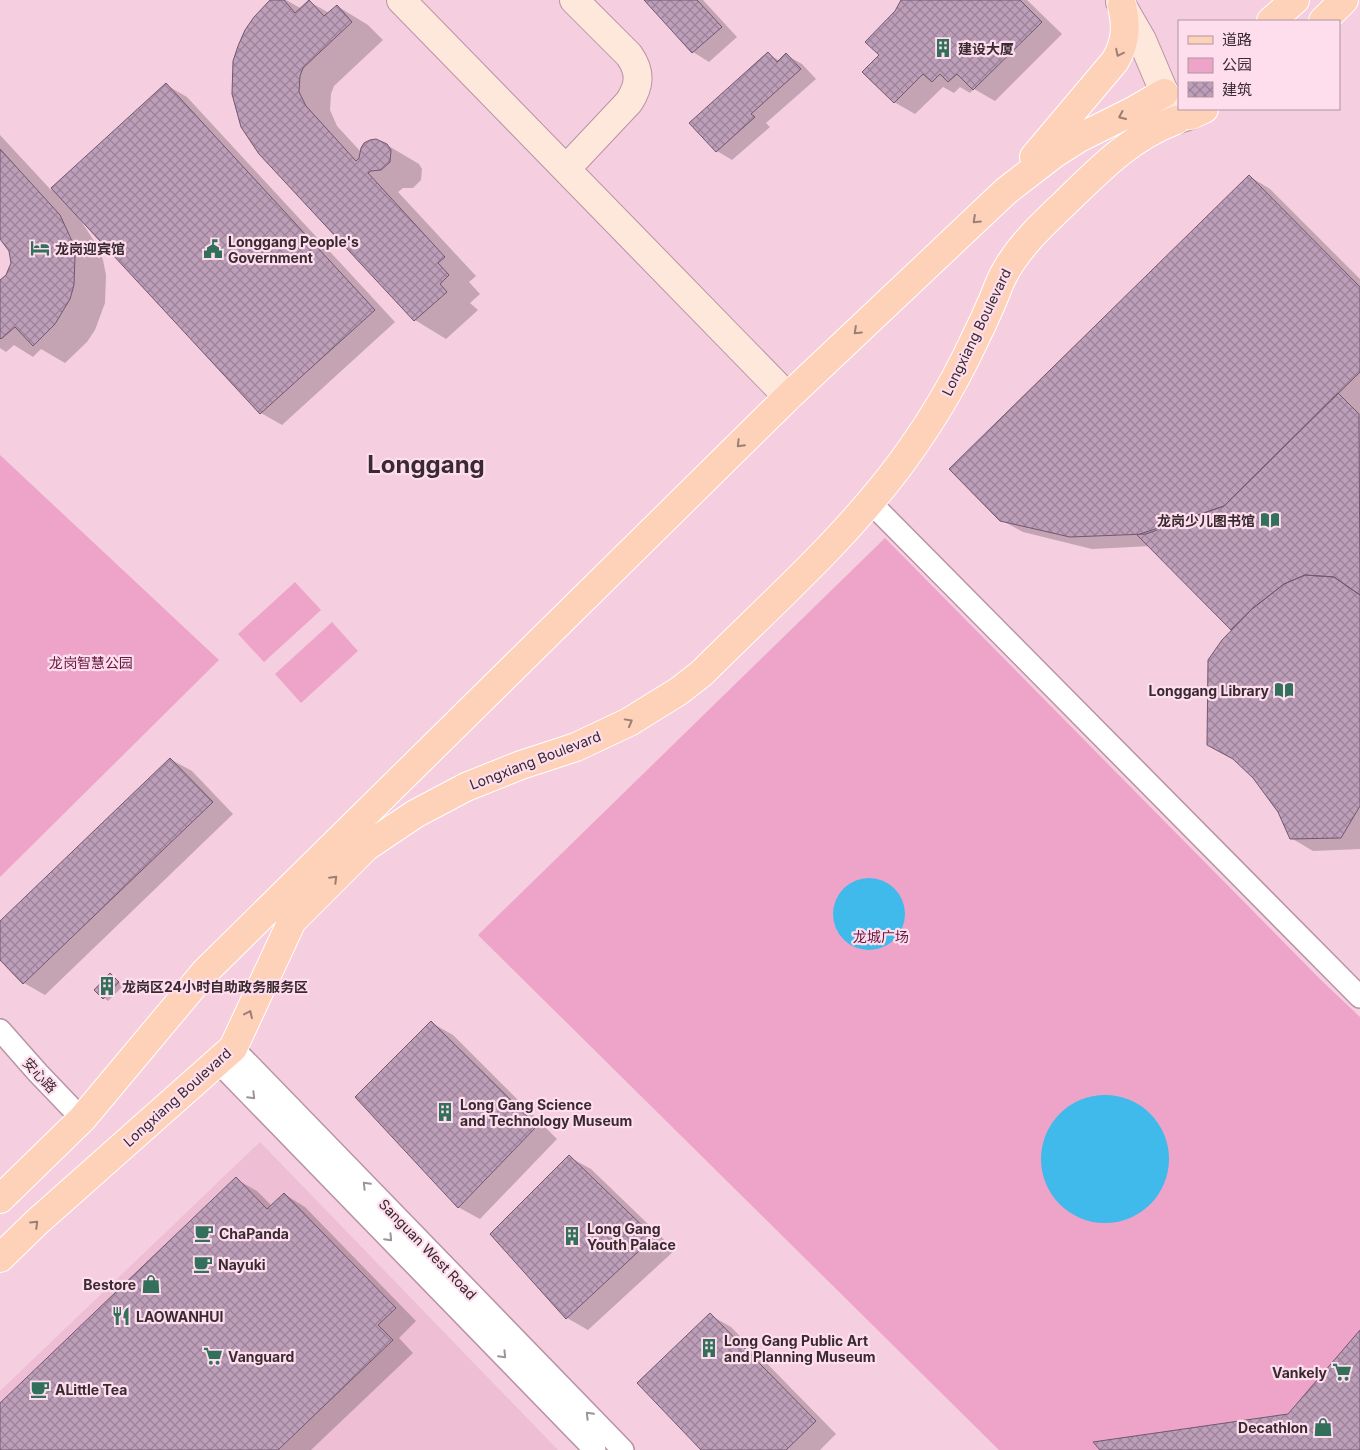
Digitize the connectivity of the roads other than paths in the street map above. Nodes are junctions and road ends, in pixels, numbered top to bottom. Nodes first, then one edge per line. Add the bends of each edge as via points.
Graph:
1 (400, 0) edge
2 (574, 0) edge
3 (1295, 0) edge
4 (1344, 0) edge
5 (1126, 2) edge
6 (1272, 20) edge
7 (1324, 20) edge
8 (1175, 87) edge
9 (1190, 113) edge
10 (566, 169) junction
11 (1006, 191) junction
12 (788, 397) junction
13 (870, 502) junction
14 (1360, 997) edge
15 (0, 1030) edge
16 (225, 1055) junction
17 (82, 1119) junction
18 (0, 1199) edge
19 (0, 1258) edge
20 (595, 1450) edge
21 (623, 1450) edge

1 - 10 street
2 - 10 street via 629,55 638,80 629,102
3 - 6 main road
4 - 7 main road
5 - 8 street via 1142,40
5 -> 11 main road via 1125,35 1115,62
8 -> 11 main road via 1079,138
9 - 13 main road, Longxiang Boulevard via 1145,134 1116,154 1018,251 1003,275 951,386 921,434
10 - 12 street
11 -> 12 main road
12 -> 17 main road via 205,972
13 - 14 street
16 -> 13 main road, Longxiang Boulevard via 292,921 366,847 449,795 603,735 679,691 702,673
15 - 17 street, 安心路
19 -> 16 main road, Longxiang Boulevard
16 -> 20 street, Sanguan West Road
21 -> 16 street, Sanguan West Road
17 - 18 main road

